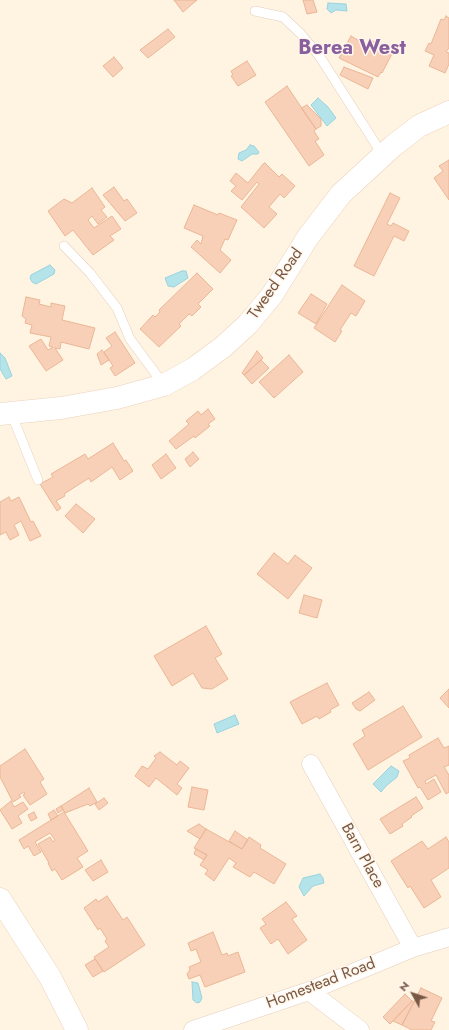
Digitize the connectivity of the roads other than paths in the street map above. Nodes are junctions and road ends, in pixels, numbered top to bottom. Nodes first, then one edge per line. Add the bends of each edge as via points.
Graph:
1 (255, 11) dead end
2 (449, 112) edge
3 (382, 154) junction
4 (64, 246) dead end
5 (164, 384) junction
6 (6, 413) edge
7 (38, 480) dead end
8 (311, 764) dead end
9 (0, 899) edge
10 (449, 937) edge
11 (413, 948) junction
12 (309, 991) junction
13 (76, 1030) edge
14 (193, 1030) edge
15 (360, 1030) edge

1 - 3 lane via 283,18 301,34 320,58
2 - 3 street, Tweed Road via 419,126
3 - 5 street, Tweed Road via 341,194 308,237 272,295 248,324 224,347 193,369
4 - 5 lane via 118,308 130,339
5 - 6 street, Tweed Road via 117,398 61,408
6 - 7 lane
8 - 11 street, Barn Place
9 - 13 street via 50,978
10 - 11 street, Homestead Road
11 - 12 street, Homestead Road
12 - 14 street, Homestead Road
12 - 15 street

